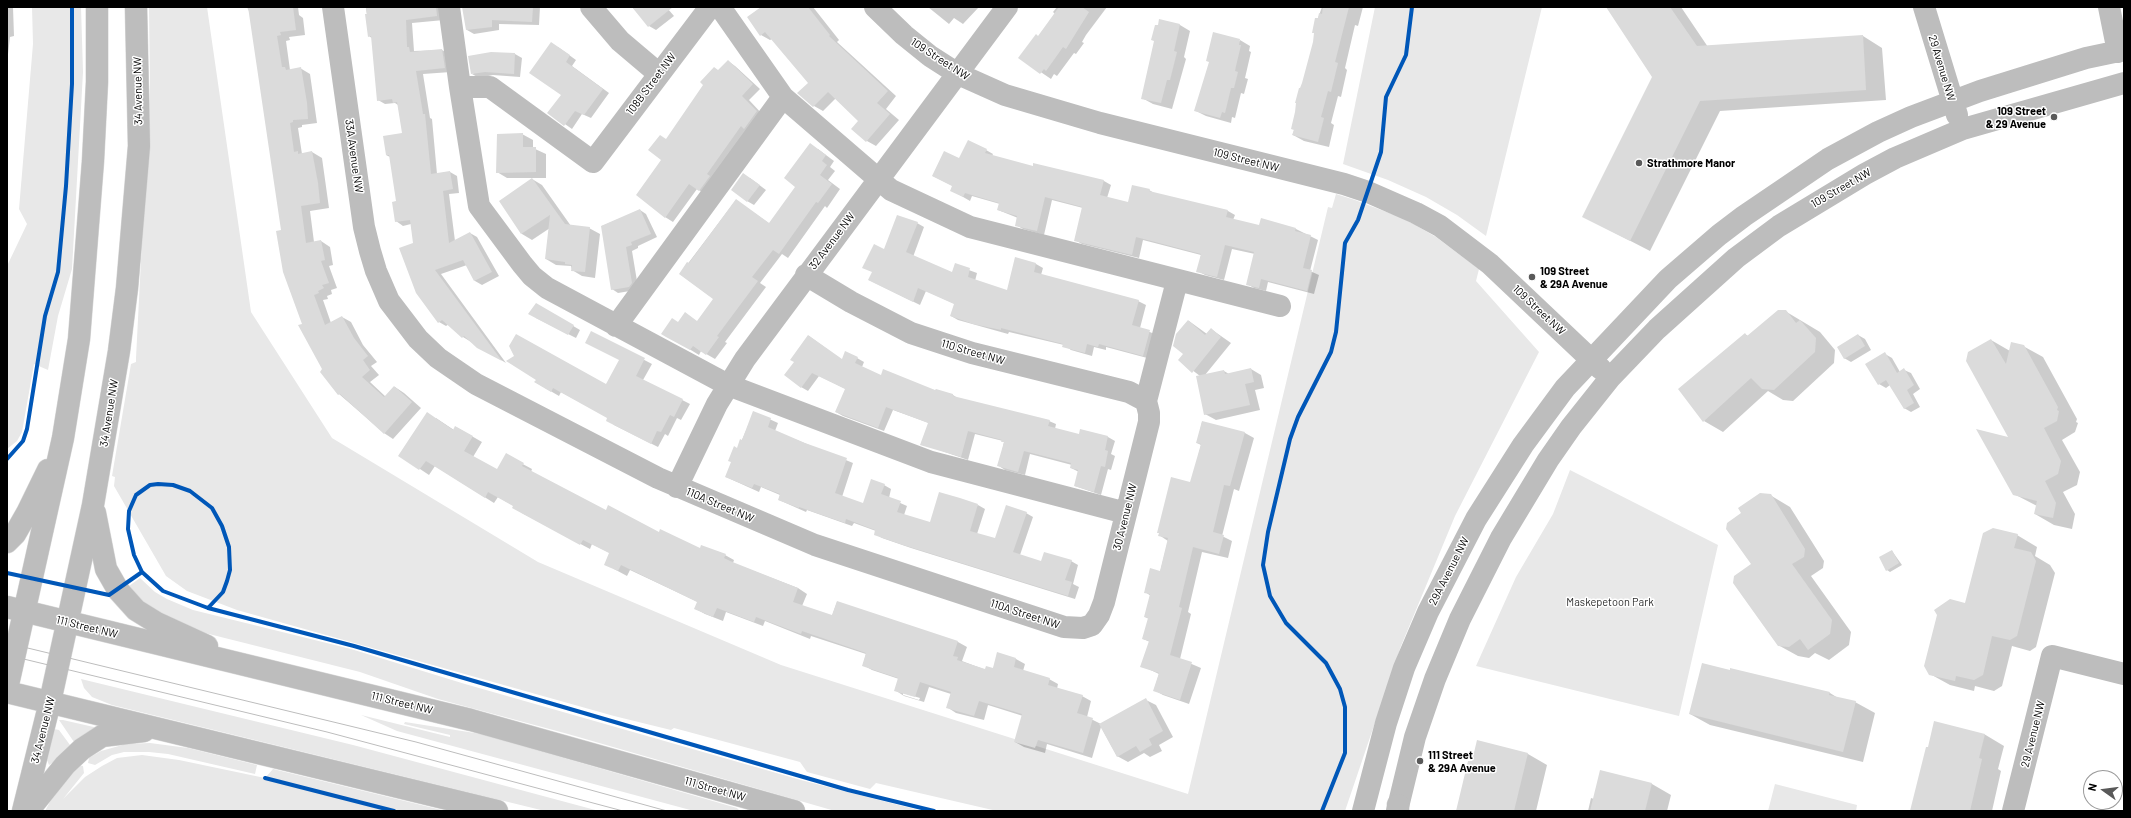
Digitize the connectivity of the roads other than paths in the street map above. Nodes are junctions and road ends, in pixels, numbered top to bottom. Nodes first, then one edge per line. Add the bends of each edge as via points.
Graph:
1 (97, 7) edge
2 (136, 7) edge
3 (333, 7) edge
4 (449, 7) edge
5 (591, 7) edge
6 (710, 7) edge
7 (720, 7) edge
8 (875, 7) edge
9 (1007, 7) edge
10 (1924, 7) edge
11 (2110, 7) edge
12 (2121, 51) edge
13 (659, 74) junction
14 (958, 74) junction
15 (2124, 83) edge
16 (460, 87) junction
17 (783, 97) junction
18 (1952, 101) junction
19 (1963, 129) junction
20 (879, 180) junction
21 (806, 276) junction
22 (1177, 281) junction
23 (390, 301) joint
24 (1280, 306) dead end
25 (616, 326) junction
26 (1591, 359) junction
27 (1610, 378) junction
28 (728, 385) junction
29 (1147, 404) junction
30 (63, 438) junction
31 (677, 487) junction
32 (93, 505) junction
33 (1126, 513) junction
34 (7, 542) edge
35 (16, 610) edge
36 (67, 621) junction
37 (1092, 625) joint
38 (2124, 674) edge
39 (285, 675) junction
40 (7, 691) edge
41 (50, 702) junction
42 (157, 729) junction
43 (1398, 809) edge
44 (23, 811) edge
45 (28, 811) edge
46 (497, 811) edge
47 (794, 811) edge
48 (1363, 811) edge
49 (2013, 811) edge

1 - 30 street via 97,82 86,272 79,339
2 - 32 street, 34 Avenue NW via 139,130 133,218 119,351
3 - 23 street, 33A Avenue NW via 364,227 376,271
4 - 16 street
5 - 13 street via 620,41
6 - 13 street, 108B Street NW
7 - 17 street
8 - 14 street, 109 Street NW via 930,56
9 - 14 street, 32 Avenue NW
10 - 18 street, 29 Avenue NW
11 - 12 street
12 - 18 street via 2044,71
13 - 16 street, 108B Street NW via 593,162 490,87
14 - 20 street, 32 Avenue NW
14 - 26 street, 109 Street NW via 1030,103 1344,184 1402,207 1440,226 1479,255
15 - 19 street, 109 Street NW
16 - 25 street via 479,206 532,276 547,288
17 - 20 street
17 - 25 street
18 - 19 street, 29 Avenue NW
18 - 26 street via 1911,117 1848,148 1744,216 1668,279
19 - 27 street, 109 Street NW via 1895,158 1779,226 1699,290
20 - 21 street, 32 Avenue NW
20 - 22 street via 892,190 970,227
21 - 28 street, 32 Avenue NW
21 - 29 street, 110 Street NW via 911,333 972,353 1130,392
22 - 24 street
22 - 29 street, 30 Avenue NW
23 - 31 street, 110A Street NW via 418,339 459,373
25 - 28 street
26 - 27 street, 109 Street NW
26 - 48 street, 29A Avenue NW via 1565,388 1523,446 1476,519 1454,561 1404,668
27 - 43 street via 1571,426 1548,460 1482,575 1460,619 1415,737
28 - 31 street, 32 Avenue NW
28 - 33 street via 930,462
29 - 33 street, 30 Avenue NW via 1149,422
30 - 34 street via 27,513 15,534
30 - 35 street
31 - 37 street, 110A Street NW via 815,545 873,565 1064,626 1083,628
32 - 36 street, 34 Avenue NW
32 - 39 street via 106,569 118,590 136,610 195,641
33 - 37 street, 30 Avenue NW via 1104,602
35 - 36 street, 111 Street NW
35 - 40 street
36 - 39 street, 111 Street NW
36 - 41 street, 34 Avenue NW
38 - 49 street, 29 Avenue NW via 2052,656
39 - 47 street, 111 Street NW via 471,720
40 - 41 street
41 - 42 street
41 - 44 street, 34 Avenue NW
42 - 45 street via 102,736 82,749 65,765
42 - 46 street

